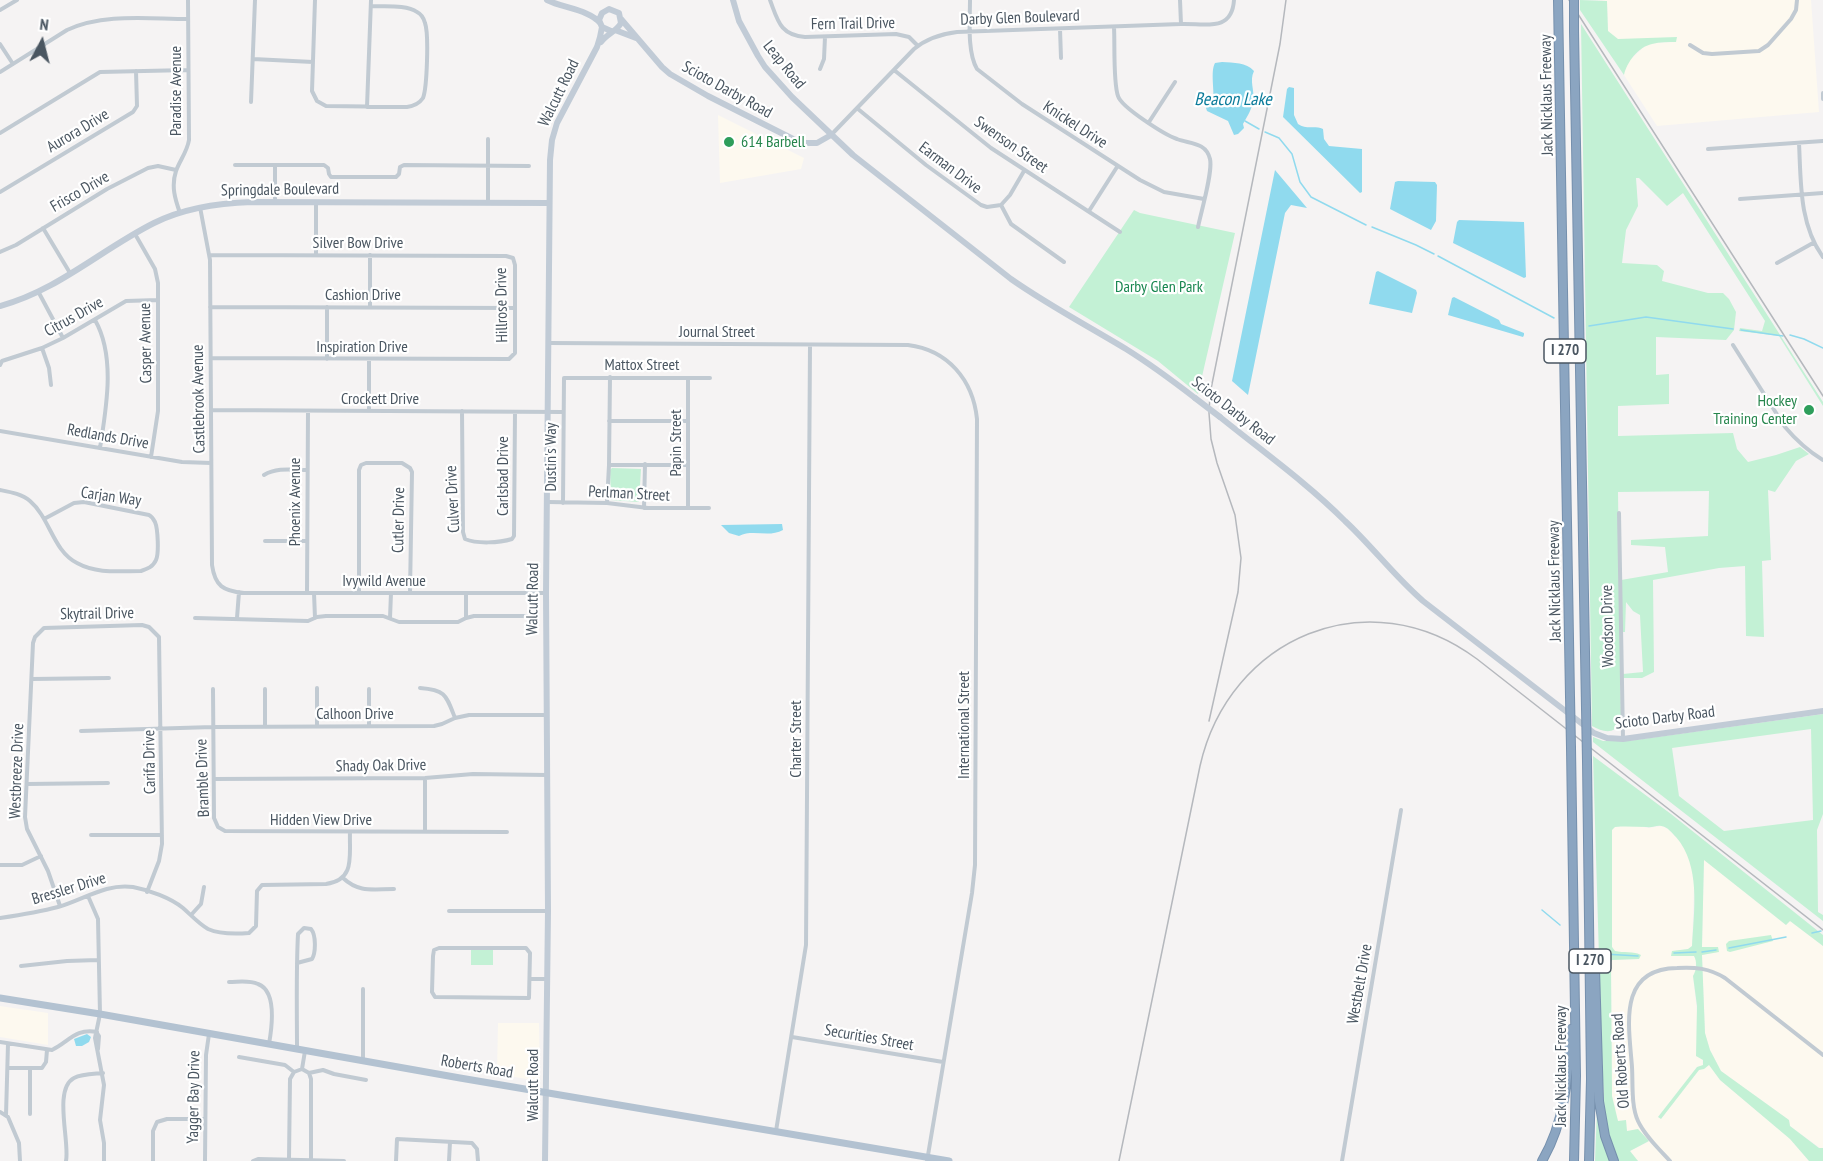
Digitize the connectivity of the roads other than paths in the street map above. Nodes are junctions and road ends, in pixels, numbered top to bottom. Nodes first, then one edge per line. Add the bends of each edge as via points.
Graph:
1 (17, 0) edge
2 (188, 0) edge
3 (255, 0) edge
4 (315, 0) edge
5 (371, 0) edge
6 (548, 0) edge
7 (733, 0) edge
8 (770, 0) edge
9 (970, 0) edge
10 (1180, 0) edge
11 (1234, 0) edge
12 (1574, 0) edge
13 (1797, 0) edge
14 (1558, 3) edge
15 (371, 6) junction
16 (0, 10) edge
17 (605, 10) junction
18 (581, 12) junction
19 (188, 19) junction
20 (621, 19) junction
21 (1180, 24) junction
22 (601, 26) junction
23 (1114, 27) junction
24 (1060, 29) junction
25 (613, 31) junction
26 (970, 31) junction
27 (825, 37) junction
28 (639, 39) junction
29 (0, 44) edge
30 (1690, 45) dead end
31 (918, 46) junction
32 (597, 47) junction
33 (1061, 58) dead end
34 (253, 59) junction
35 (313, 62) junction
36 (13, 64) junction
37 (820, 69) dead end
38 (188, 70) junction
39 (894, 70) junction
40 (136, 71) junction
41 (0, 72) edge
42 (1175, 82) dead end
43 (1823, 93) edge
44 (1823, 99) edge
45 (252, 102) dead end
46 (367, 107) junction
47 (858, 109) junction
48 (1149, 122) junction
49 (0, 133) edge
50 (831, 135) junction
51 (488, 139) dead end
52 (1823, 141) edge
53 (1799, 143) junction
54 (1708, 149) dead end
55 (235, 165) dead end
56 (275, 165) junction
57 (529, 165) dead end
58 (488, 166) junction
59 (1117, 167) junction
60 (176, 170) junction
61 (1024, 171) junction
62 (0, 192) edge
63 (1823, 193) edge
64 (1802, 195) junction
65 (1204, 199) junction
66 (1740, 200) dead end
67 (275, 202) junction
68 (316, 202) junction
69 (488, 202) junction
70 (549, 203) junction
71 (1001, 205) junction
72 (201, 207) junction
73 (1089, 211) junction
74 (180, 213) junction
75 (1198, 227) dead end
76 (43, 228) junction
77 (1120, 232) dead end
78 (135, 233) junction
79 (1813, 243) junction
80 (0, 252) edge
81 (209, 255) junction
82 (316, 255) junction
83 (370, 255) junction
84 (506, 256) joint
85 (1823, 257) edge
86 (1064, 261) dead end
87 (1777, 263) dead end
88 (70, 273) junction
89 (39, 293) junction
90 (158, 300) junction
91 (0, 306) edge
92 (210, 307) junction
93 (327, 307) junction
94 (370, 307) junction
95 (515, 308) junction
96 (95, 320) junction
97 (63, 338) junction
98 (549, 343) junction
99 (810, 345) junction
100 (885, 345) joint
101 (1733, 345) dead end
102 (42, 348) junction
103 (513, 357) joint
104 (210, 358) junction
105 (327, 359) junction
106 (369, 359) junction
107 (1, 363) edge
108 (575, 377) joint
109 (610, 377) junction
110 (688, 378) junction
111 (710, 378) dead end
112 (51, 385) dead end
113 (212, 410) junction
114 (308, 411) junction
115 (369, 411) junction
116 (462, 411) junction
117 (515, 412) junction
118 (548, 412) junction
119 (563, 412) junction
120 (609, 421) junction
121 (688, 421) junction
122 (0, 431) edge
123 (100, 448) junction
124 (151, 457) junction
125 (1823, 460) edge
126 (211, 463) junction
127 (609, 465) junction
128 (645, 465) junction
129 (688, 465) junction
130 (307, 470) junction
131 (264, 475) dead end
132 (0, 490) edge
133 (548, 502) junction
134 (563, 503) junction
135 (607, 503) junction
136 (644, 508) junction
137 (688, 508) junction
138 (709, 508) dead end
139 (1619, 513) dead end
140 (44, 519) junction
141 (512, 539) joint
142 (265, 541) dead end
143 (307, 541) junction
144 (223, 587) joint
145 (239, 592) junction
146 (308, 593) junction
147 (314, 593) junction
148 (359, 593) junction
149 (391, 593) junction
150 (410, 593) junction
151 (466, 593) junction
152 (546, 593) junction
153 (533, 616) dead end
154 (195, 618) dead end
155 (237, 618) junction
156 (315, 618) junction
157 (390, 618) junction
158 (466, 618) junction
159 (155, 630) joint
160 (39, 632) joint
161 (109, 678) dead end
162 (32, 679) junction
163 (317, 688) dead end
164 (420, 688) dead end
165 (213, 689) dead end
166 (264, 689) dead end
167 (369, 689) dead end
168 (1823, 711) edge
169 (546, 715) junction
170 (455, 718) junction
171 (369, 726) junction
172 (213, 727) junction
173 (265, 727) junction
174 (317, 727) junction
175 (161, 729) junction
176 (81, 731) dead end
177 (1623, 739) junction
178 (547, 774) junction
179 (425, 778) junction
180 (214, 779) junction
181 (108, 783) dead end
182 (27, 784) junction
183 (1401, 810) dead end
184 (218, 827) joint
185 (350, 832) junction
186 (426, 832) junction
187 (507, 832) dead end
188 (92, 835) dead end
189 (162, 835) junction
190 (40, 856) junction
191 (0, 865) edge
192 (343, 878) junction
193 (204, 887) dead end
194 (394, 889) dead end
195 (147, 892) junction
196 (88, 896) junction
197 (60, 906) junction
198 (449, 911) dead end
199 (548, 911) junction
200 (191, 915) junction
201 (0, 918) edge
202 (1590, 920) junction
203 (98, 960) junction
204 (297, 963) junction
205 (21, 966) dead end
206 (530, 979) junction
207 (547, 979) junction
208 (230, 982) dead end
209 (1575, 983) junction
210 (363, 989) dead end
211 (0, 998) edge
212 (100, 1014) junction
213 (97, 1032) junction
214 (208, 1034) junction
215 (792, 1037) junction
216 (0, 1042) edge
217 (9, 1044) junction
218 (268, 1045) junction
219 (46, 1050) junction
220 (297, 1050) junction
221 (305, 1051) junction
222 (1823, 1055) edge
223 (239, 1057) dead end
224 (363, 1061) junction
225 (943, 1062) junction
226 (9, 1068) junction
227 (30, 1068) junction
228 (302, 1069) junction
229 (294, 1071) junction
230 (103, 1073) junction
231 (309, 1073) junction
232 (366, 1080) dead end
233 (546, 1093) junction
234 (0, 1112) edge
235 (30, 1114) dead end
236 (6, 1115) junction
237 (205, 1119) junction
238 (776, 1131) junction
239 (450, 1142) junction
240 (290, 1159) junction
241 (927, 1159) edge
242 (256, 1160) edge
243 (311, 1160) edge
244 (20, 1161) edge
245 (66, 1161) edge
246 (104, 1161) edge
247 (153, 1161) edge
248 (205, 1161) edge
249 (343, 1161) edge
250 (396, 1161) edge
251 (449, 1161) edge
252 (478, 1161) edge
253 (546, 1161) edge
254 (949, 1161) edge
255 (1342, 1161) edge
256 (1542, 1161) edge
257 (1574, 1161) edge
258 (1589, 1161) edge
259 (1614, 1161) edge
260 (1670, 1161) edge

1 - 16 street
2 - 19 street, Paradise Avenue
3 - 34 street
4 - 35 street
5 - 15 street
6 - 18 street
7 - 50 street, Leap Road via 744,32 765,67
8 - 27 street, Fern Trail Drive via 779,22 791,35
9 - 26 street, Knickel Drive
10 - 21 street
11 - 21 street, Darby Glen Boulevard via 1230,15 1218,24
12 - 202 highway, Jack Nicklaus Freeway / I 270, bridge
13 - 30 street via 1791,18 1759,51 1712,54
14 - 209 highway, Jack Nicklaus Freeway / I 270, bridge
15 - 46 street
15 - 46 street via 406,8 417,11 424,20 425,90 420,102 407,107
17 - 18 street
17 - 20 street via 616,11
17 - 22 street via 600,16
18 - 22 street via 596,18
19 - 36 street via 85,23
19 - 38 street, Paradise Avenue
20 - 25 street via 620,26
20 - 28 street, Scioto Darby Road
21 - 23 street, Darby Glen Boulevard
22 - 25 street
22 - 32 street, Walcutt Road
23 - 24 street, Darby Glen Boulevard
23 - 48 street via 1118,98
24 - 26 street, Darby Glen Boulevard
24 - 33 street
25 - 28 street
25 - 32 street, Walcutt Road
26 - 31 street, Darby Glen Boulevard via 941,34
26 - 59 street, Knickel Drive via 970,52 977,69
27 - 31 street, Fern Trail Drive via 896,34 909,37
27 - 37 street
28 - 50 street, Scioto Darby Road via 670,74 781,135 807,144
29 - 36 street
31 - 39 street, Darby Glen Boulevard
32 - 70 street, Walcutt Road via 554,131
34 - 35 street
34 - 45 street
35 - 46 street via 312,91 317,101 326,106
36 - 41 street
38 - 40 street
38 - 60 street, Paradise Avenue via 189,140
39 - 47 street, Darby Glen Boulevard
39 - 61 street, Swenson Street
40 - 49 street via 100,72
40 - 62 street, Aurora Drive via 135,110
42 - 48 street
43 - 44 street
47 - 50 street, Darby Glen Boulevard
47 - 71 street, Earman Drive via 974,202 987,207
48 - 65 street via 1176,139 1200,146 1208,154
50 - 177 street, Scioto Darby Road, bridge via 1011,279 1128,350 1220,417 1336,512 1430,607 1587,728 1606,738
51 - 58 street
52 - 53 street
53 - 54 street
53 - 64 street
55 - 56 street
56 - 58 street via 324,165 331,177 396,177 404,165
56 - 67 street
57 - 58 street
58 - 69 street
59 - 65 street, Knickel Drive via 1164,192
59 - 73 street
60 - 74 street, Paradise Avenue via 174,197
60 - 76 street, Frisco Drive via 148,168
61 - 71 street
61 - 73 street, Swenson Street
63 - 64 street
64 - 66 street
64 - 79 street
65 - 75 street
67 - 68 street, Springdale Boulevard
67 - 72 street, Springdale Boulevard
68 - 69 street, Springdale Boulevard
68 - 82 street
69 - 70 street, Springdale Boulevard
70 - 98 street, Walcutt Road
71 - 86 street via 1014,227
72 - 74 street, Springdale Boulevard
72 - 81 street, Castlebrook Avenue
73 - 77 street, Swenson Street
74 - 78 street, Springdale Boulevard
76 - 80 street, Frisco Drive
76 - 88 street
78 - 88 street, Springdale Boulevard
78 - 90 street, Casper Avenue via 155,269
79 - 85 street
79 - 87 street
81 - 82 street, Silver Bow Drive
81 - 92 street, Castlebrook Avenue
82 - 83 street, Silver Bow Drive
83 - 84 street, Silver Bow Drive
83 - 94 street
84 - 95 street, Hillrose Drive via 515,261
88 - 89 street, Springdale Boulevard
89 - 91 street, Springdale Boulevard
89 - 97 street
90 - 96 street, Citrus Drive via 126,301
90 - 124 street, Casper Avenue via 159,411
92 - 93 street, Cashion Drive
92 - 104 street, Castlebrook Avenue
93 - 94 street, Cashion Drive
93 - 105 street
94 - 95 street, Cashion Drive
95 - 103 street, Hillrose Drive
96 - 97 street, Citrus Drive
96 - 123 street via 107,349 107,400
97 - 102 street, Citrus Drive
98 - 99 street, Journal Street
98 - 118 street, Walcutt Road
99 - 100 street, Journal Street
99 - 215 street, Charter Street via 807,936
100 - 225 street, International Street via 916,346 946,360 969,388 977,419 975,865
101 - 125 street via 1794,438
102 - 107 street, Citrus Drive
102 - 112 street
103 - 106 street, Inspiration Drive
104 - 105 street, Inspiration Drive
104 - 113 street, Castlebrook Avenue
105 - 106 street, Inspiration Drive
106 - 115 street
108 - 109 street, Mattox Street
108 - 119 street, Dustin's Way via 564,379
109 - 110 street, Mattox Street
109 - 120 street
110 - 111 street, Mattox Street
110 - 121 street, Papin Street
113 - 114 street, Crockett Drive
113 - 126 street, Castlebrook Avenue
114 - 115 street, Crockett Drive
114 - 130 street, Phoenix Avenue
115 - 116 street, Crockett Drive
116 - 117 street, Crockett Drive
116 - 141 street, Culver Drive via 463,536 470,541
117 - 118 street, Crockett Drive
117 - 141 street, Carlsbad Drive
118 - 119 street, Dustin's Way
118 - 133 street, Walcutt Road
119 - 134 street, Dustin's Way
120 - 121 street
120 - 127 street
121 - 129 street, Papin Street
122 - 123 street, Redlands Drive
123 - 124 street, Redlands Drive
124 - 126 street, Redlands Drive
126 - 144 street, Castlebrook Avenue via 212,565 214,576
127 - 128 street
127 - 135 street
128 - 129 street
128 - 136 street
129 - 137 street, Papin Street
130 - 131 street via 280,469
130 - 143 street, Phoenix Avenue
132 - 140 street via 30,500
133 - 134 street, Perlman Street
133 - 152 street, Walcutt Road
134 - 135 street, Perlman Street
135 - 136 street, Perlman Street
136 - 137 street, Perlman Street
137 - 138 street, Perlman Street
139 - 177 street, Woodson Drive
140 - 140 street, Carjan Way via 62,550 75,563 97,570 141,571 156,560 155,521 141,512 74,502
142 - 143 street
143 - 146 street, Phoenix Avenue
144 - 145 street, Ivywild Avenue
145 - 146 street, Ivywild Avenue
145 - 155 street
146 - 147 street, Ivywild Avenue
147 - 148 street, Ivywild Avenue
147 - 156 street
148 - 149 street, Ivywild Avenue
148 - 150 street, Cutler Drive via 359,470 366,463 402,463 412,472
149 - 150 street, Ivywild Avenue
149 - 157 street
150 - 151 street, Ivywild Avenue
151 - 152 street, Ivywild Avenue
151 - 158 street
152 - 169 street, Walcutt Road
153 - 158 street
154 - 155 street
155 - 156 street
156 - 157 street
157 - 158 street via 399,622 458,622
159 - 160 street, Skytrail Drive via 142,626 51,627
159 - 175 street, Carifa Drive via 160,643
160 - 162 street, Westbreeze Drive via 33,643
161 - 162 street
162 - 182 street, Westbreeze Drive
163 - 174 street
164 - 170 street via 444,694
165 - 172 street, Bramble Drive
166 - 173 street
167 - 171 street
168 - 177 street, Scioto Darby Road
169 - 170 street, Calhoon Drive
169 - 178 street, Walcutt Road
170 - 171 street, Calhoon Drive via 434,726
171 - 174 street, Calhoon Drive
172 - 173 street, Calhoon Drive
172 - 175 street, Calhoon Drive
172 - 180 street, Bramble Drive
173 - 174 street, Calhoon Drive
175 - 176 street, Calhoon Drive
175 - 189 street, Carifa Drive
178 - 179 street, Shady Oak Drive
178 - 199 street, Walcutt Road
179 - 180 street, Shady Oak Drive
179 - 186 street
180 - 184 street, Bramble Drive via 214,818
181 - 182 street
182 - 190 street, Westbreeze Drive via 26,824
183 - 255 street, Westbelt Drive
184 - 185 street, Hidden View Drive via 225,831
185 - 186 street, Hidden View Drive
185 - 192 street via 350,865
186 - 187 street, Hidden View Drive
188 - 189 street
189 - 195 street, Carifa Drive via 161,856
190 - 191 street via 22,865
190 - 197 street, Westbreeze Drive
192 - 194 street via 360,888
192 - 200 street, Bressler Drive via 326,884 262,885 257,891 256,926 249,933 214,931
193 - 200 street via 201,904
195 - 196 street, Bressler Drive via 114,887
195 - 200 street, Bressler Drive
196 - 197 street, Bressler Drive
196 - 203 street via 98,919
197 - 201 street, Bressler Drive
198 - 199 street
199 - 207 street, Walcutt Road
202 - 258 highway, Jack Nicklaus Freeway / I 270
202 - 259 highway via 1597,997 1599,1101
203 - 205 street
203 - 212 street
204 - 204 street via 314,956 311,929 304,928 298,934
204 - 220 street
206 - 206 street via 528,998 436,998 432,992 434,950 526,948 530,953
206 - 207 street
207 - 233 street, Walcutt Road
208 - 218 street via 254,982 268,992
209 - 256 highway via 1563,1108
209 - 257 highway, Jack Nicklaus Freeway / I 270
210 - 224 street
211 - 212 main road, Roberts Road
212 - 213 street
212 - 214 main road, Roberts Road
213 - 219 street via 81,1032 54,1050
213 - 230 street
214 - 218 main road, Roberts Road
214 - 237 street, Yagger Bay Drive
215 - 225 street, Securities Street
215 - 238 street, Charter Street
216 - 217 street
217 - 219 street
217 - 226 street
218 - 220 main road, Roberts Road
219 - 227 street via 43,1067
220 - 221 main road, Roberts Road
221 - 224 main road, Roberts Road
221 - 228 street
222 - 260 street, Old Roberts Road via 1713,971 1664,969 1647,976 1630,1001 1636,1113 1646,1134
223 - 229 street via 285,1065
224 - 233 main road, Roberts Road
225 - 241 street, International Street
226 - 227 street
226 - 236 street
227 - 235 street
228 - 229 street
228 - 231 street
229 - 240 street via 290,1079
230 - 245 street via 76,1077 69,1083 63,1118
230 - 246 street via 100,1120
231 - 232 street via 323,1070
231 - 243 street
233 - 238 main road, Roberts Road
233 - 253 street, Walcutt Road
234 - 236 street
236 - 244 street via 20,1143
237 - 247 street via 157,1122 153,1131
237 - 248 street, Yagger Bay Drive
238 - 241 main road, Roberts Road
239 - 250 street via 396,1139
239 - 251 street
239 - 252 street via 475,1145
240 - 242 street
240 - 243 street
241 - 254 main road, Roberts Road
243 - 249 street

